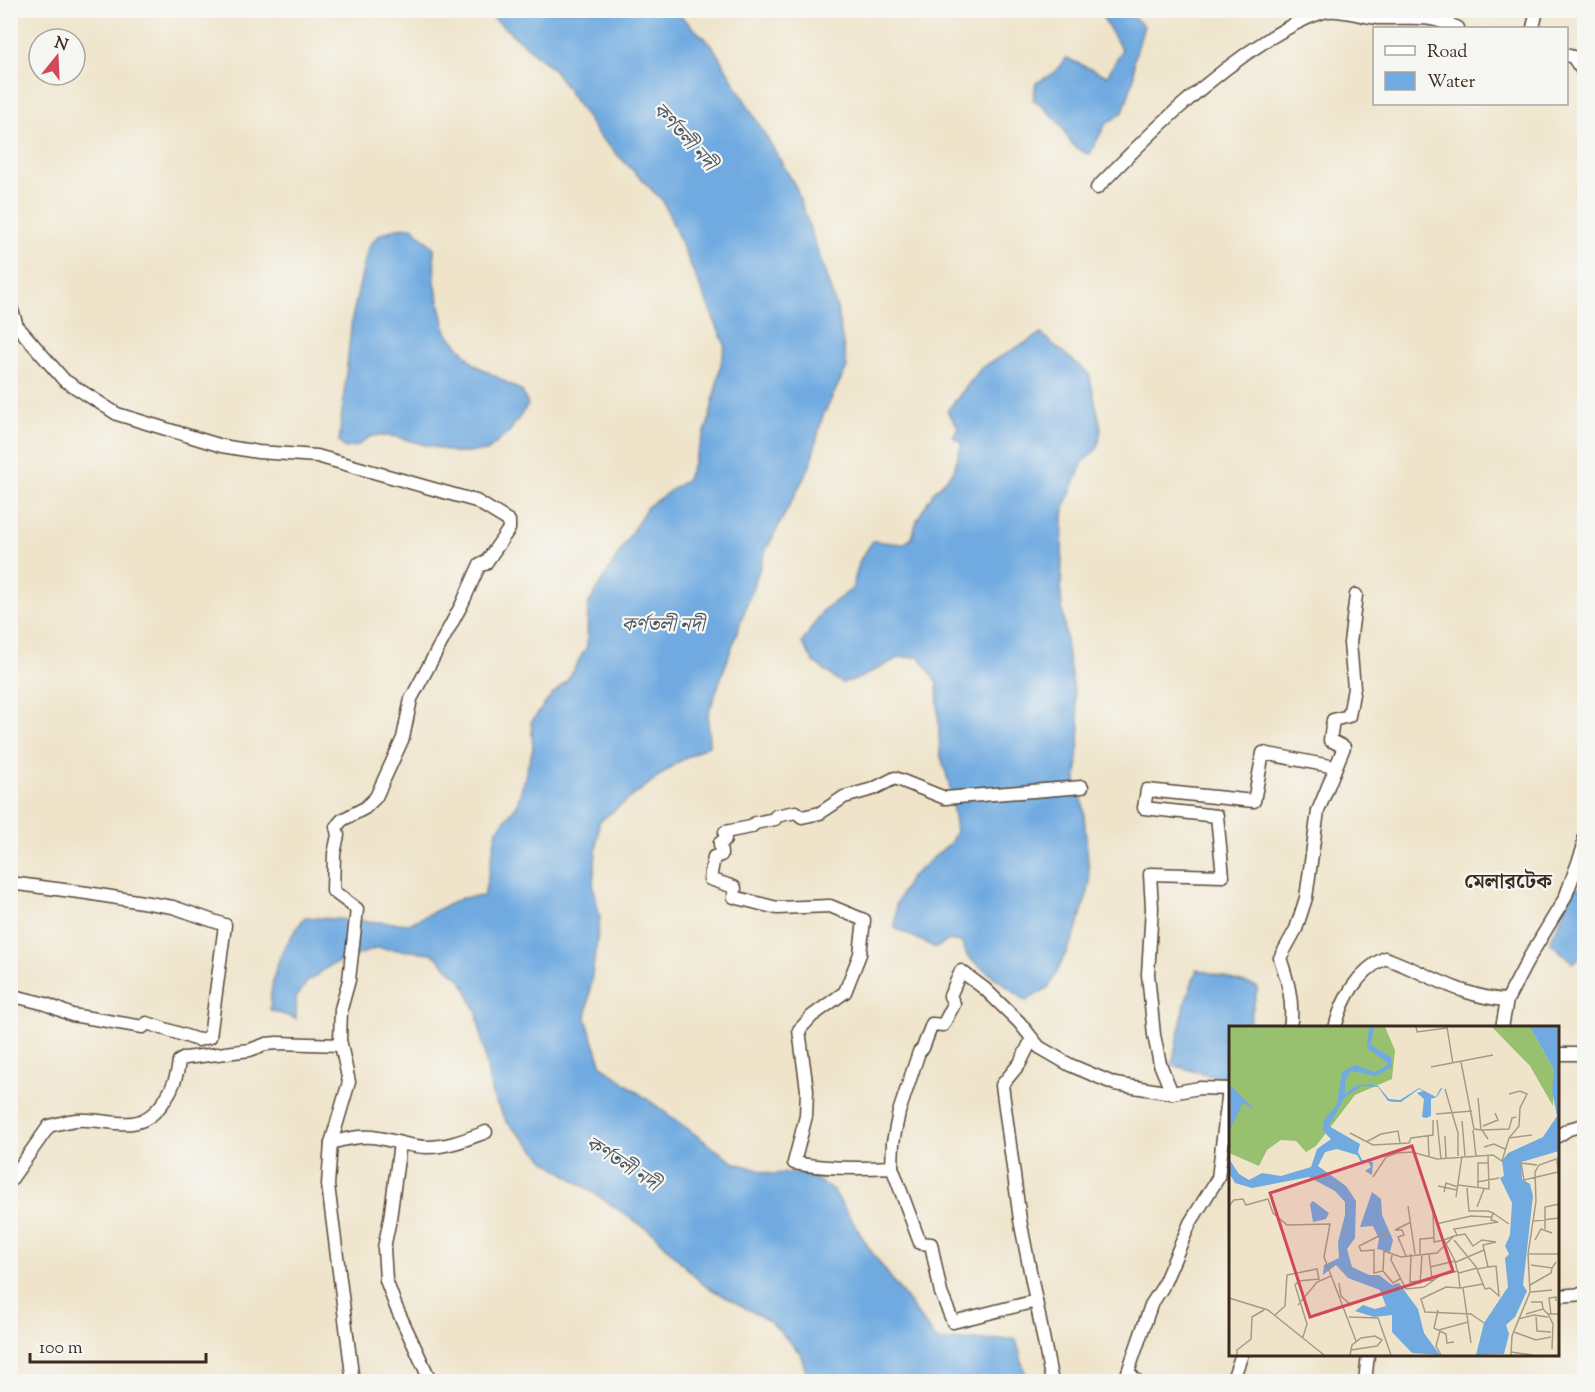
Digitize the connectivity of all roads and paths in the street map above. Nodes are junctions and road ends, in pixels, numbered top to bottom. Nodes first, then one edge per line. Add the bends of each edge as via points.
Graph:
1 (1538, 10) edge
2 (1424, 14) edge
3 (1456, 27) edge
4 (1533, 27) edge
5 (1568, 56) edge
6 (1584, 73) edge
7 (1097, 188) dead end
8 (10, 304) edge
9 (1356, 595) dead end
10 (1335, 767) junction
11 (1082, 786) dead end
12 (1584, 838) edge
13 (1580, 870) edge
14 (10, 883) edge
15 (10, 995) edge
16 (1507, 1000) junction
17 (1290, 1026) edge
18 (1336, 1026) edge
19 (1502, 1026) edge
20 (1032, 1039) junction
21 (341, 1045) junction
22 (1559, 1054) edge
23 (1584, 1054) edge
24 (1229, 1089) edge
25 (1172, 1093) junction
26 (1229, 1096) edge
27 (1584, 1125) edge
28 (486, 1132) dead end
29 (1559, 1135) edge
30 (331, 1143) junction
31 (400, 1143) junction
32 (892, 1167) junction
33 (10, 1181) edge
34 (1584, 1294) edge
35 (1559, 1296) edge
36 (1036, 1301) junction
37 (1241, 1356) edge
38 (1368, 1356) edge
39 (353, 1382) edge
40 (430, 1382) edge
41 (1052, 1382) edge
42 (1138, 1382) edge
43 (1232, 1382) edge
44 (1365, 1382) edge

1 - 4 street
2 - 3 street
2 - 7 street via 1378,18 1328,11 1293,24 1241,57 1186,101
5 - 6 street via 1574,57
8 - 21 street via 17,326 64,380 117,414 222,446 317,456 476,501 509,520 509,529 485,564 480,564 411,699 403,738 376,797 336,827 333,891 357,909 349,980 341,1009
9 - 10 street via 1350,643 1354,688 1349,716 1333,720 1330,740 1344,747
10 - 17 street via 1318,811 1306,898 1296,929 1280,958 1290,986
10 - 25 street via 1263,753 1254,801 1147,790 1144,808 1217,816 1223,876 1150,874 1148,974 1154,1035
11 - 32 street via 945,798 895,778 873,789 844,796 819,813 802,817 796,812 725,832 725,840 720,843 721,855 714,857 710,879 735,888 734,897 777,908 830,906 864,920 860,954 845,992 799,1030 807,1090 806,1116 794,1163 847,1169
12 - 13 street
13 - 16 street
14 - 15 street via 173,908 225,925 210,1036 198,1040 147,1023 143,1027 72,1015
16 - 18 street via 1463,992 1385,958 1372,964 1351,988
16 - 19 street
20 - 25 street via 1070,1065 1115,1084
20 - 32 street via 985,989 961,971 950,996 954,1004 943,1025 932,1024 911,1073 892,1142
20 - 36 street via 1020,1063 1002,1085 1020,1220
21 - 30 street via 349,1082
21 - 33 street via 277,1042 250,1050 185,1058 179,1061 169,1094 153,1113 133,1123 76,1120 49,1126
22 - 23 street
24 - 25 street via 1199,1088
26 - 42 street via 1218,1178 1151,1305 1128,1372
27 - 29 street
28 - 31 street via 430,1147
30 - 31 street via 353,1137
30 - 39 street via 328,1185
31 - 40 street via 384,1248 386,1280
32 - 36 street via 920,1243 931,1244 953,1322
34 - 35 street
36 - 41 street
37 - 43 street
38 - 44 street

